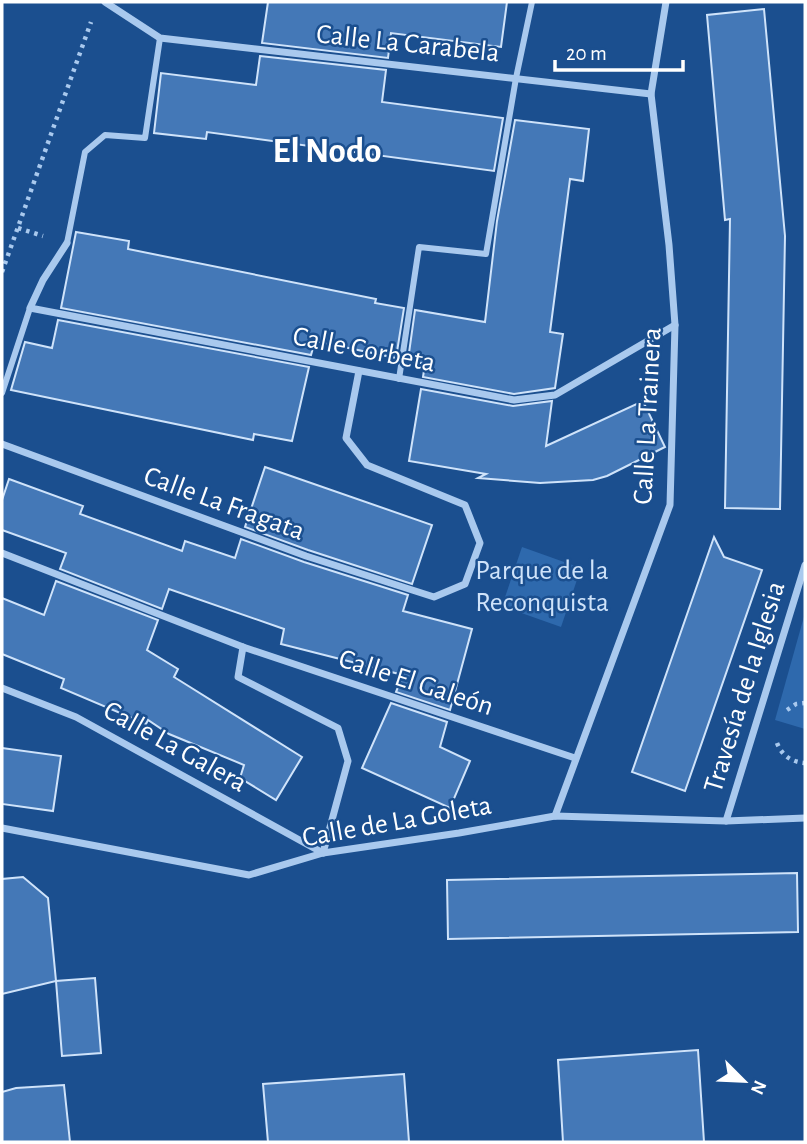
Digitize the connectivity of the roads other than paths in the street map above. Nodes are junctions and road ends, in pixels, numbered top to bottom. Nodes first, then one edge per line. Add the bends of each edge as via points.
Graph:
1 (105, 2) edge
2 (532, 2) edge
3 (666, 2) edge
4 (160, 38) junction
5 (516, 78) junction
6 (651, 94) junction
7 (67, 243) joint
8 (30, 308) junction
9 (675, 325) junction
10 (359, 371) junction
11 (399, 379) junction
12 (2, 393) edge
13 (2, 444) edge
14 (2, 553) edge
15 (805, 565) edge
16 (243, 647) junction
17 (2, 688) edge
18 (575, 758) junction
19 (555, 816) junction
20 (805, 818) edge
21 (726, 821) junction
22 (2, 828) edge
23 (323, 853) junction

1 - 4 street
2 - 5 street
3 - 6 street, Calle La Trainera
4 - 5 street, Calle La Carabela
4 - 7 street via 145,138 105,135 85,152
5 - 6 street, Calle La Carabela
5 - 11 street via 486,254 419,247
6 - 9 street, Calle La Trainera
7 - 8 street
8 - 10 street, Calle Corbeta
8 - 12 street
9 - 11 street, Calle Corbeta via 555,394 514,400
9 - 18 street, Calle La Trainera via 670,505
10 - 11 street, Calle Corbeta
10 - 13 street, Calle La Fragata via 346,438 367,465 465,505 480,543 466,584 434,597 306,556
14 - 16 street, Calle El Galeón
15 - 21 street, Travesía de la Iglesia
16 - 18 street, Calle El Galeón
16 - 23 street via 238,677 338,728 348,761
17 - 23 street, Calle La Galera via 76,717
18 - 19 street, Calle La Trainera
19 - 21 street, Calle de La Goleta
19 - 23 street, Calle de La Goleta
20 - 21 street, Calle de La Goleta
22 - 23 street, Calle de La Goleta via 249,875

